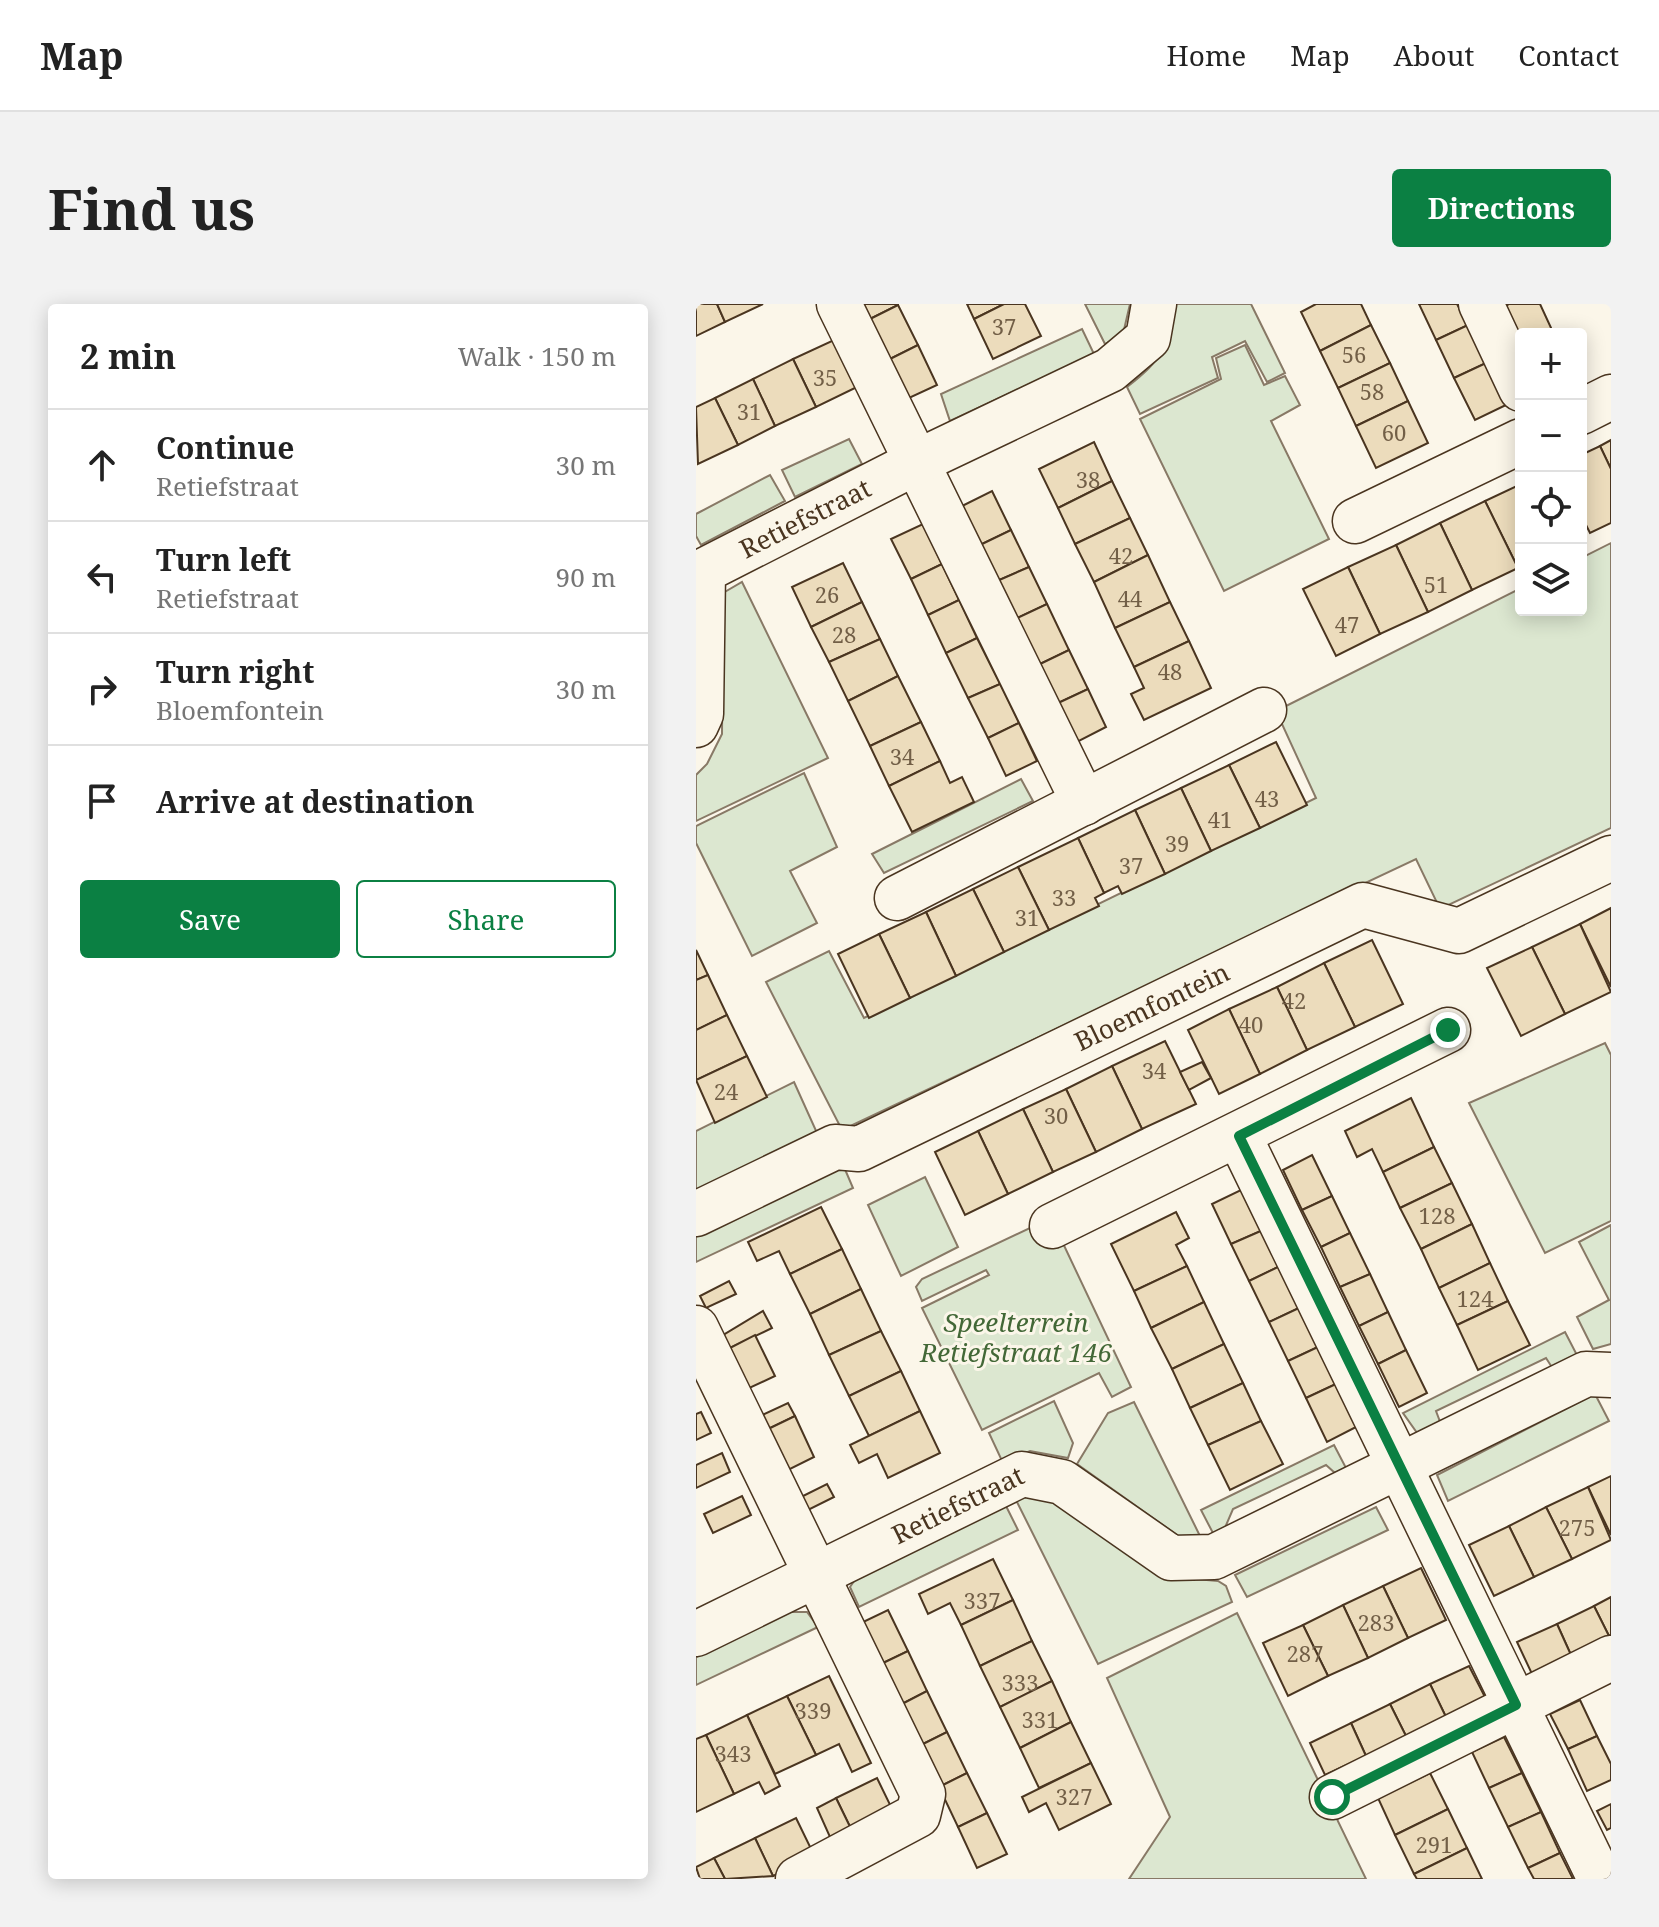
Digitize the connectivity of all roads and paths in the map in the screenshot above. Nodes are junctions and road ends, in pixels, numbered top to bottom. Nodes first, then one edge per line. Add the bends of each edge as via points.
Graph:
1 (839, 304) edge
2 (1154, 304) edge
3 (1481, 304) edge
4 (1515, 376) edge
5 (1611, 397) edge
6 (1587, 409) edge
7 (1515, 444) edge
8 (917, 462) junction
9 (1355, 521) dead end
10 (1264, 710) dead end
11 (696, 725) edge
12 (1084, 803) junction
13 (1611, 858) edge
14 (897, 898) dead end
15 (1448, 1030) dead end
16 (1239, 1136) junction
17 (696, 1214) edge
18 (1052, 1226) dead end
19 (696, 1328) edge
20 (1611, 1375) edge
21 (1400, 1467) junction
22 (816, 1576) junction
23 (696, 1634) edge
24 (1611, 1658) edge
25 (1516, 1705) junction
26 (1332, 1797) dead end
27 (854, 1866) edge
28 (798, 1879) edge
29 (1600, 1879) edge

1 - 8 street
2 - 8 street, Retiefstraat via 1148,338 1110,370
3 - 4 street
5 - 6 street
7 - 9 street
8 - 11 street, Retiefstraat via 703,571 701,714
8 - 12 street
10 - 12 street
12 - 14 street
13 - 17 street, Bloemfontein via 1459,931 1363,905 859,1149 835,1147
15 - 16 street
16 - 18 street
16 - 21 street
19 - 22 street
20 - 21 street, Retiefstraat via 1586,1374
21 - 22 street, Retiefstraat via 1214,1557 1171,1558 1062,1482 1022,1474
21 - 25 street
22 - 23 street, Retiefstraat
22 - 27 street via 923,1794 918,1815
24 - 25 street
25 - 26 street
25 - 29 street
27 - 28 street

